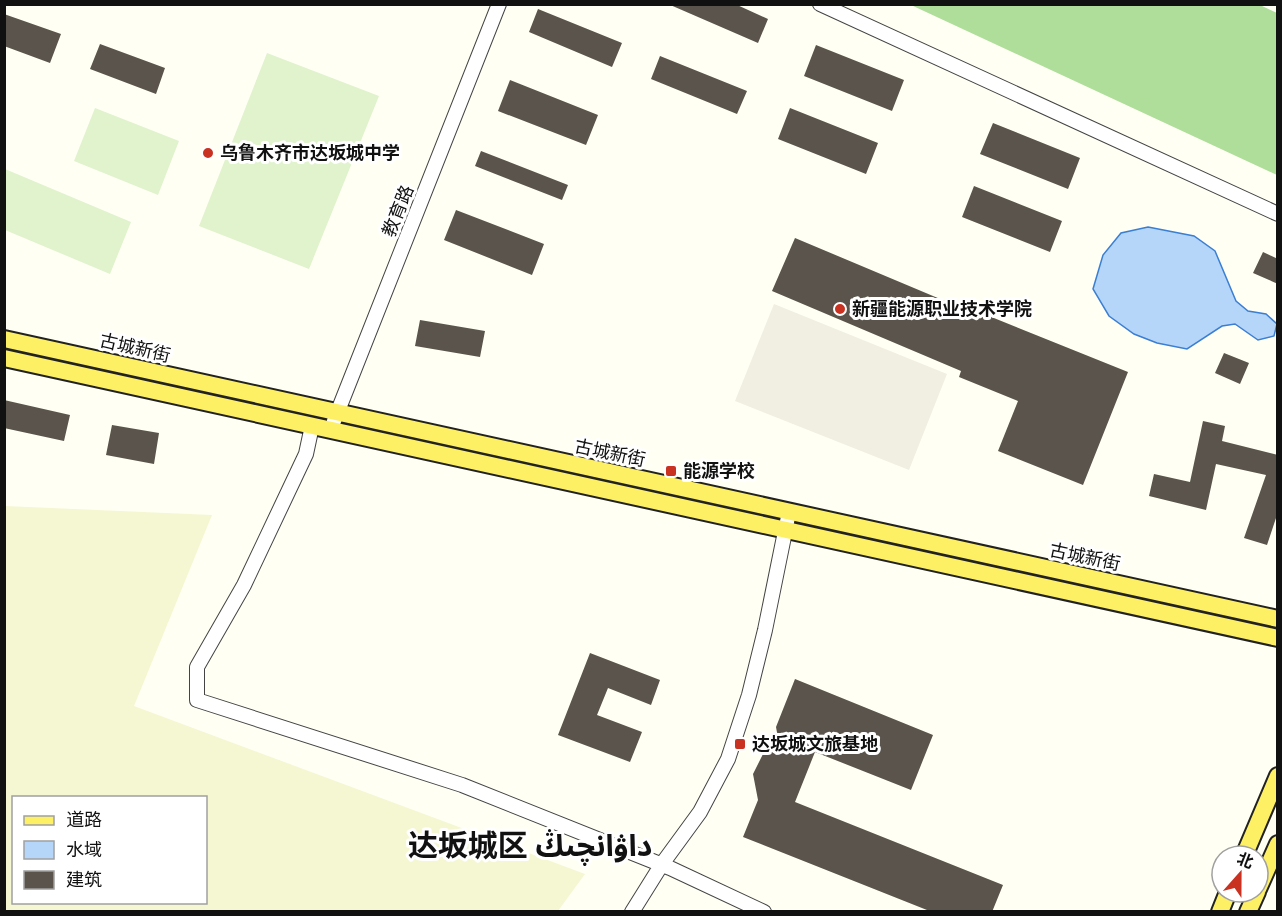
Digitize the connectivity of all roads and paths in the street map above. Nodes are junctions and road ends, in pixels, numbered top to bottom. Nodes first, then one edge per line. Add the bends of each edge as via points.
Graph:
1 (499, 4) edge
2 (820, 4) edge
3 (1278, 213) edge
4 (4, 339) edge
5 (4, 358) edge
6 (337, 413) junction
7 (312, 426) junction
8 (330, 430) junction
9 (789, 512) junction
10 (785, 530) junction
11 (1278, 619) edge
12 (1278, 638) edge
13 (1278, 776) edge
14 (1278, 843) edge
15 (1249, 844) edge
16 (1270, 861) edge
17 (662, 864) junction
18 (632, 912) edge
19 (764, 912) edge

1 - 6 street, 教育路
2 - 3 street
4 - 6 main road, 古城新街
5 - 7 main road, 古城新街
6 - 8 street, 教育路
6 - 9 main road, 古城新街
7 - 8 main road, 古城新街
7 - 17 street via 306,454 244,585 197,667 197,700 462,785
8 - 10 main road, 古城新街
9 - 10 street
9 - 11 main road, 古城新街
10 - 12 main road, 古城新街
10 - 17 street via 749,695 728,759 700,812
13 - 15 main road
14 - 16 main road
17 - 18 street
17 - 19 street

